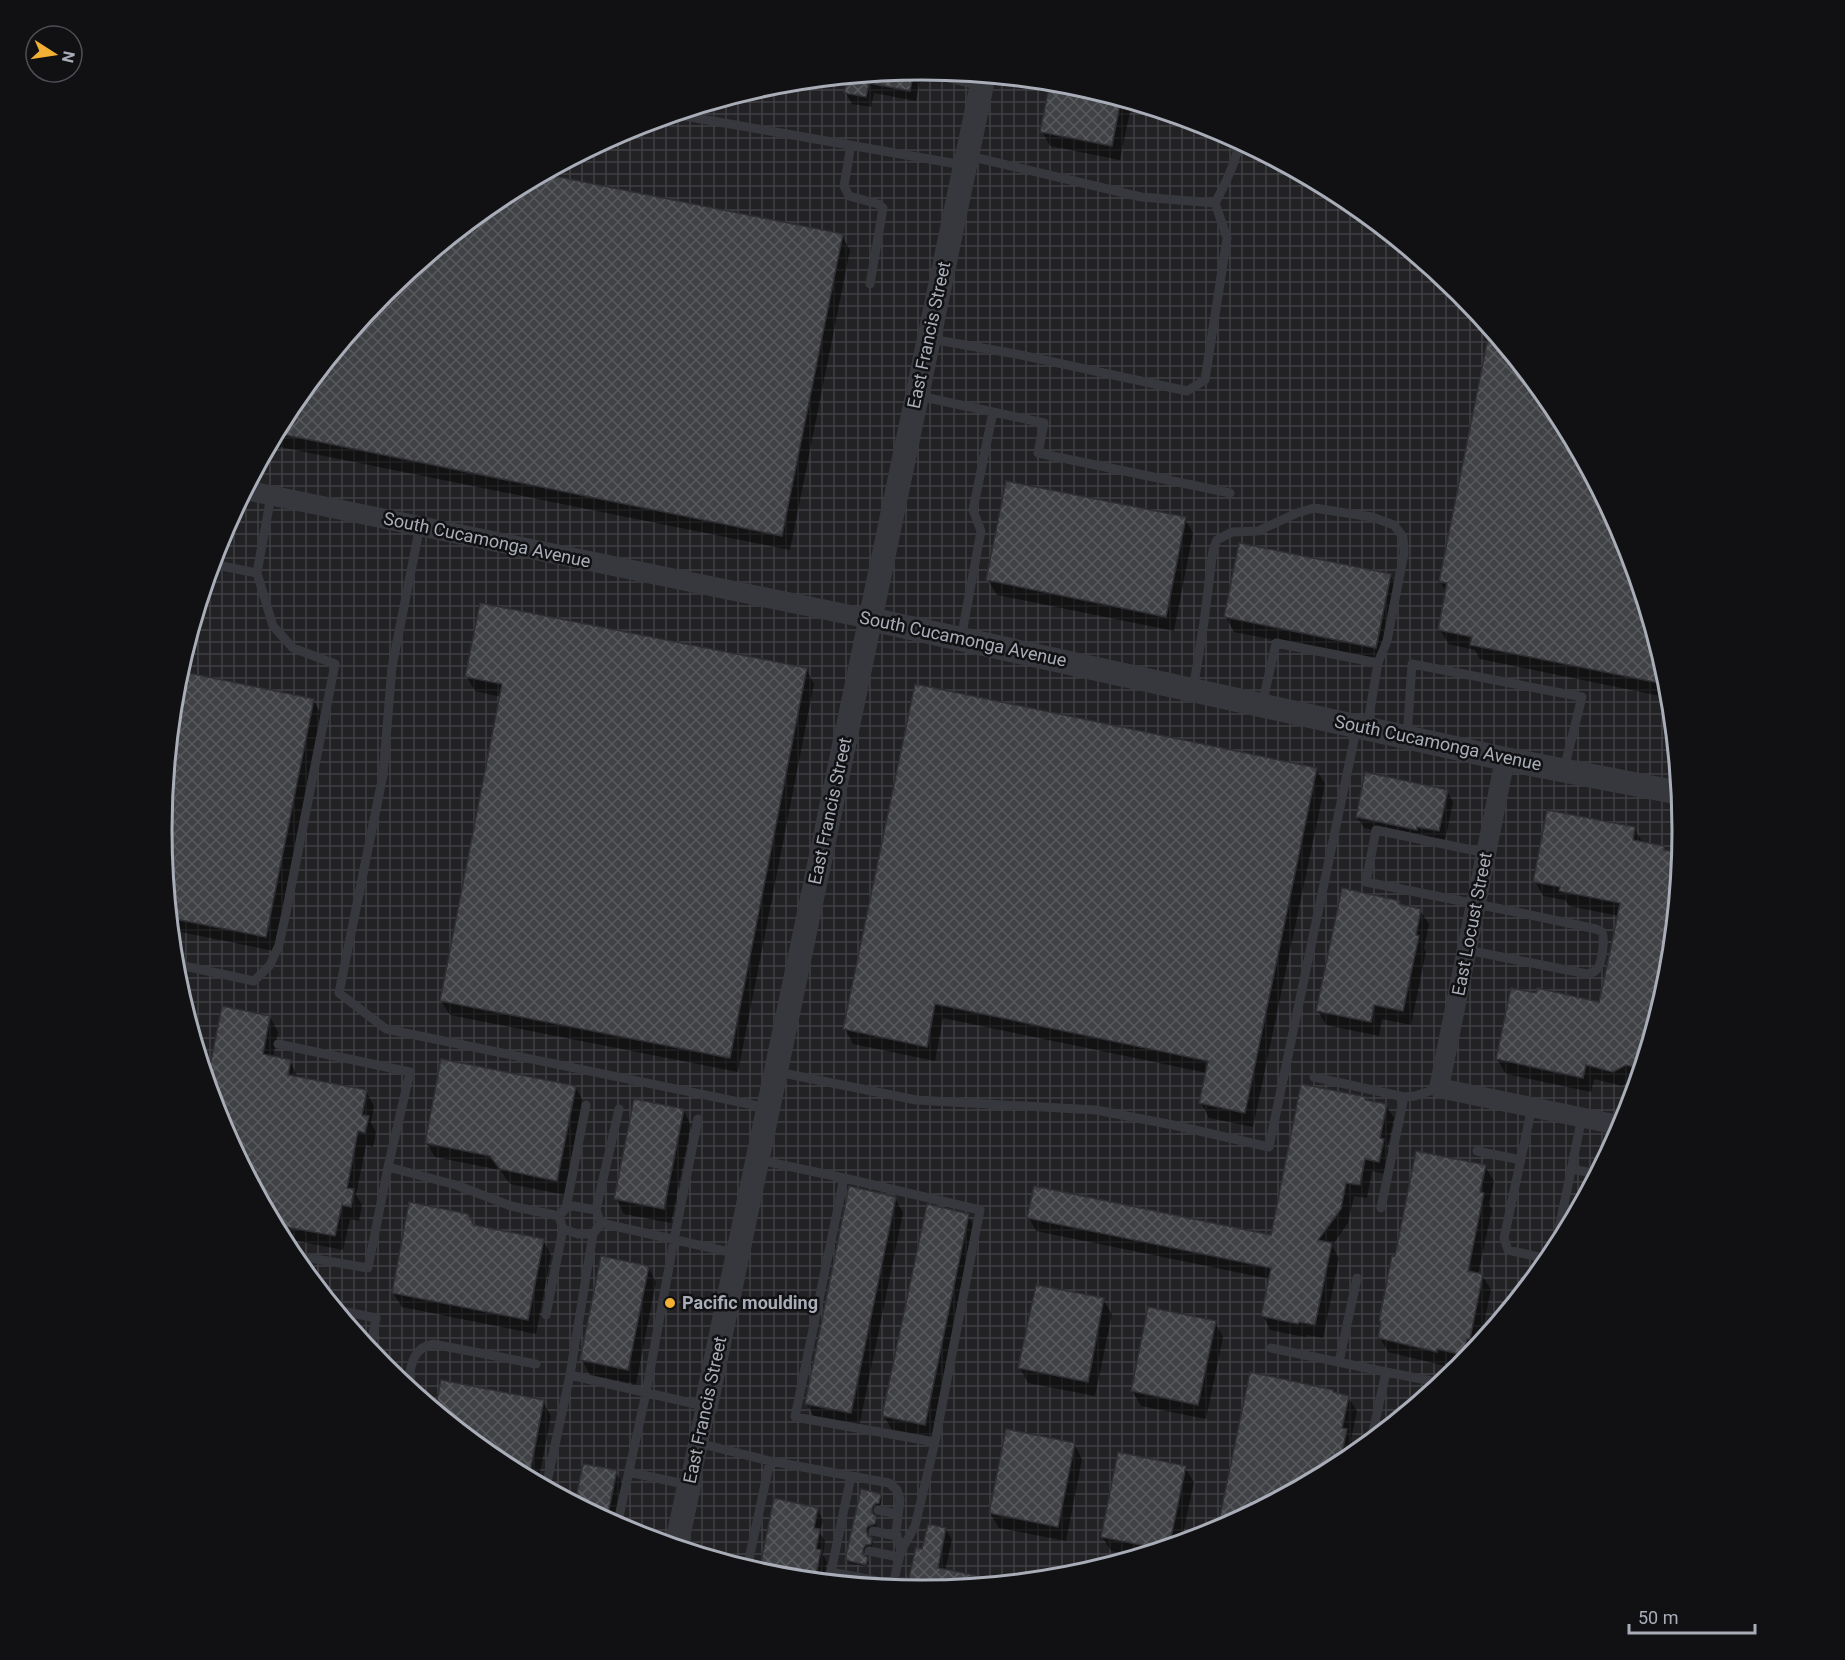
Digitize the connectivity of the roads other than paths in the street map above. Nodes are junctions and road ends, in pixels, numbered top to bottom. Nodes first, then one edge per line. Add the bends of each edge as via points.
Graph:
1 (982, 82) edge
2 (689, 117) edge
3 (851, 145) junction
4 (1238, 150) edge
5 (966, 161) junction
6 (1215, 203) junction
7 (870, 284) dead end
8 (928, 338) junction
9 (916, 396) junction
10 (993, 412) junction
11 (252, 492) edge
12 (1230, 493) dead end
13 (271, 496) junction
14 (420, 526) junction
15 (221, 566) edge
16 (257, 573) junction
17 (870, 619) junction
18 (961, 639) junction
19 (1378, 663) junction
20 (1193, 690) junction
21 (1262, 705) junction
22 (1362, 727) junction
23 (1407, 737) junction
24 (1505, 759) junction
25 (1564, 770) junction
26 (1671, 791) edge
27 (1486, 853) junction
28 (1476, 905) junction
29 (1467, 950) junction
30 (184, 966) edge
31 (278, 1044) dead end
32 (776, 1072) junction
33 (1314, 1077) dead end
34 (1439, 1088) junction
35 (1404, 1097) junction
36 (586, 1105) dead end
37 (1532, 1107) junction
38 (768, 1108) junction
39 (619, 1109) dead end
40 (1582, 1117) junction
41 (699, 1119) dead end
42 (1613, 1124) edge
43 (1477, 1151) dead end
44 (757, 1159) junction
45 (1521, 1160) junction
46 (388, 1167) junction
47 (1571, 1169) junction
48 (1590, 1173) edge
49 (844, 1179) junction
50 (1381, 1208) dead end
51 (596, 1210) junction
52 (562, 1212) junction
53 (601, 1223) junction
54 (1559, 1226) edge
55 (563, 1229) junction
56 (592, 1234) junction
57 (674, 1240) junction
58 (738, 1254) junction
59 (305, 1257) edge
60 (1540, 1257) edge
61 (1357, 1278) dead end
62 (348, 1312) edge
63 (546, 1315) dead end
64 (372, 1340) edge
65 (1271, 1348) dead end
66 (1339, 1362) junction
67 (536, 1364) dead end
68 (1386, 1372) junction
69 (570, 1375) junction
70 (409, 1377) edge
71 (1431, 1381) edge
72 (646, 1393) junction
73 (706, 1406) junction
74 (1374, 1429) edge
75 (934, 1442) junction
76 (698, 1443) junction
77 (770, 1461) junction
78 (629, 1472) junction
79 (851, 1476) junction
80 (548, 1480) edge
81 (689, 1486) junction
82 (846, 1503) junction
83 (857, 1505) dead end
84 (878, 1510) dead end
85 (898, 1514) junction
86 (619, 1516) edge
87 (841, 1524) junction
88 (853, 1527) dead end
89 (873, 1531) dead end
90 (896, 1536) junction
91 (678, 1540) edge
92 (837, 1544) junction
93 (848, 1546) dead end
94 (869, 1551) dead end
95 (900, 1554) junction
96 (749, 1560) edge
97 (831, 1572) joint
98 (853, 1577) edge
99 (894, 1579) edge

1 - 5 street, East Francis Street
2 - 3 lane
3 - 5 lane
3 - 7 lane via 843,186 849,196 883,208
4 - 6 lane
5 - 6 lane via 1141,197
5 - 8 street, East Francis Street
6 - 8 lane via 1227,238 1205,380 1187,391
8 - 9 street, East Francis Street
9 - 10 lane
9 - 17 street, East Francis Street
10 - 12 lane via 1044,423 1038,453
10 - 18 lane via 973,510 981,531
11 - 13 street, South Cucamonga Avenue
13 - 14 street, South Cucamonga Avenue
13 - 16 lane
14 - 17 street, South Cucamonga Avenue
14 - 38 lane via 392,667 383,775 339,993 386,1029
15 - 16 lane
16 - 30 lane via 273,626 293,648 335,664 286,913 270,965 254,981
17 - 18 street, South Cucamonga Avenue
17 - 32 street, East Francis Street
18 - 20 street, South Cucamonga Avenue
19 - 20 lane via 1387,641 1404,553 1403,537 1394,525 1372,517 1314,508 1258,531 1232,532 1217,540
19 - 21 lane via 1276,643
19 - 22 lane
20 - 21 street, South Cucamonga Avenue
21 - 22 street, South Cucamonga Avenue
22 - 23 street, South Cucamonga Avenue
22 - 32 lane via 1269,1147 1096,1110 916,1100
23 - 24 street, South Cucamonga Avenue
23 - 25 lane via 1412,664 1582,697
24 - 25 street, South Cucamonga Avenue
24 - 27 street, East Locust Street
25 - 26 street, South Cucamonga Avenue
27 - 28 street, East Locust Street
27 - 28 lane via 1376,830 1366,882
28 - 29 street, East Locust Street
28 - 29 lane via 1596,929 1604,939 1598,968 1587,974
29 - 34 street, East Locust Street
31 - 46 lane via 410,1072
32 - 38 street, East Francis Street
33 - 35 lane
34 - 35 lane
34 - 37 street
35 - 50 lane
36 - 52 lane
37 - 40 street
37 - 45 lane
38 - 44 street, East Francis Street
39 - 51 lane
40 - 42 street
40 - 47 lane
41 - 57 lane
43 - 45 lane
44 - 49 lane
44 - 58 street, East Francis Street
45 - 60 lane via 1504,1238 1508,1250
46 - 52 lane via 456,1185 511,1206
46 - 59 lane via 368,1268
47 - 48 lane
47 - 54 lane
49 - 75 lane via 981,1210
49 - 75 lane via 795,1417
51 - 52 lane via 573,1206
51 - 53 lane
52 - 55 lane
53 - 56 lane
53 - 57 lane
55 - 56 lane
55 - 63 lane
56 - 69 lane
57 - 58 lane
57 - 72 lane
58 - 73 street, East Francis Street
61 - 66 lane
62 - 64 lane via 376,1318
65 - 66 lane
66 - 68 lane
67 - 70 lane via 433,1344 424,1345 414,1356
68 - 71 lane
68 - 74 lane
69 - 72 lane
69 - 80 lane
72 - 73 lane
72 - 78 lane
73 - 76 street, East Francis Street
75 - 95 lane via 915,1526
76 - 77 lane
76 - 81 street, East Francis Street
77 - 79 lane
77 - 96 lane
78 - 81 lane
78 - 86 lane
79 - 82 lane
79 - 85 lane via 889,1483 900,1500
81 - 91 street, East Francis Street
82 - 83 lane
82 - 87 lane
84 - 85 lane
85 - 90 lane
87 - 88 lane
87 - 92 lane
89 - 90 lane
90 - 95 lane
92 - 93 lane
92 - 97 lane
94 - 95 lane
95 - 99 lane
97 - 98 lane

